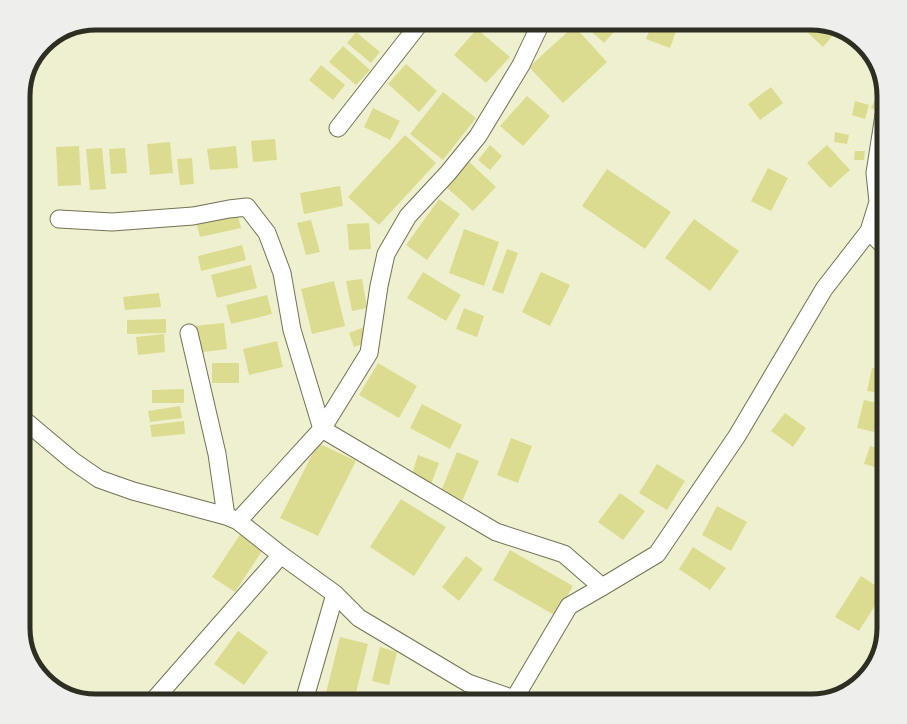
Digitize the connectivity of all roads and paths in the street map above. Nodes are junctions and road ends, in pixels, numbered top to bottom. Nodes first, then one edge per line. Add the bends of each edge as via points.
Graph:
1 (415, 30) edge
2 (538, 30) edge
3 (338, 128) dead end
4 (877, 160) edge
5 (877, 192) edge
6 (877, 205) edge
7 (60, 219) dead end
8 (868, 231) junction
9 (877, 239) edge
10 (189, 333) dead end
11 (30, 425) edge
12 (322, 429) junction
13 (232, 518) junction
14 (282, 555) junction
15 (602, 587) junction
16 (335, 594) junction
17 (159, 694) edge
18 (306, 694) edge
19 (498, 694) edge
20 (518, 694) edge

1 - 3 street
2 - 12 street via 521,65 478,136 448,174 408,216 386,254 369,353
4 - 5 street
6 - 8 street
7 - 12 street via 112,222 193,216 247,207 268,233 282,273 292,330
8 - 9 street
8 - 15 street via 824,288 737,436 657,554
10 - 13 street
11 - 13 street via 99,479
12 - 13 street
12 - 15 street via 496,532 564,554
13 - 14 street
14 - 16 street
14 - 17 street
15 - 20 street via 569,606
16 - 18 street
16 - 19 street via 359,618 468,683

